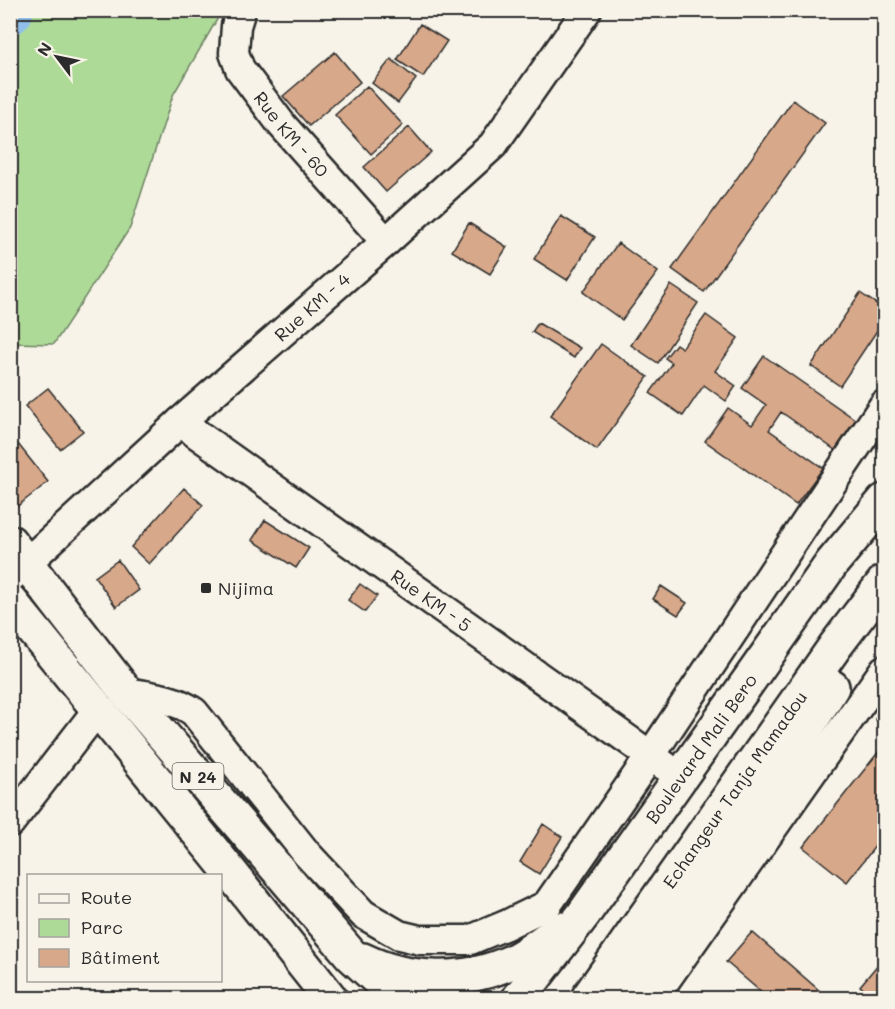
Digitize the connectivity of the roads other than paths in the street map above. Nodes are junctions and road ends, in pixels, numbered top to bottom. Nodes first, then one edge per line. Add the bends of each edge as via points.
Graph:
1 (241, 10) edge
2 (587, 10) edge
3 (386, 243) junction
4 (885, 405) edge
5 (180, 422) junction
6 (884, 501) edge
7 (16, 561) edge
8 (885, 582) edge
9 (885, 599) edge
10 (10, 601) edge
11 (885, 670) edge
12 (126, 692) junction
13 (98, 709) junction
14 (651, 755) junction
15 (681, 778) junction
16 (787, 786) junction
17 (10, 823) edge
18 (583, 915) junction
19 (351, 955) junction
20 (330, 999) edge
21 (398, 999) edge
22 (519, 999) edge
23 (544, 999) edge
24 (588, 999) edge
25 (621, 999) edge
26 (653, 999) edge

1 - 3 street, Rue KM - 60 via 234,53 240,69 282,125
2 - 3 street, Rue KM - 4 via 493,145
3 - 5 street, Rue KM - 4
4 - 14 street
5 - 7 street, Rue KM - 4
5 - 14 street, Rue KM - 5
6 - 15 main road, Boulevard Mali Bero via 832,563
6 - 23 main road, Echangeur Tanja Mamadou via 806,626
7 - 12 main road, N 24
8 - 24 main road, Echangeur Tanja Mamadou via 836,645
9 - 16 main road
10 - 13 main road, N 24
11 - 16 street
12 - 14 street via 172,701 194,712 306,854 363,914 399,935 420,940 470,940 547,905
12 - 19 main road, N 24
13 - 17 street
13 - 20 main road, N 24
14 - 15 street, Rue KM - 5
15 - 18 main road, Boulevard Mali Bero
16 - 25 main road
16 - 26 street
18 - 19 main road via 512,962 470,975 417,976 386,970
18 - 22 main road, Boulevard Mali Bero
19 - 21 main road, N 24

